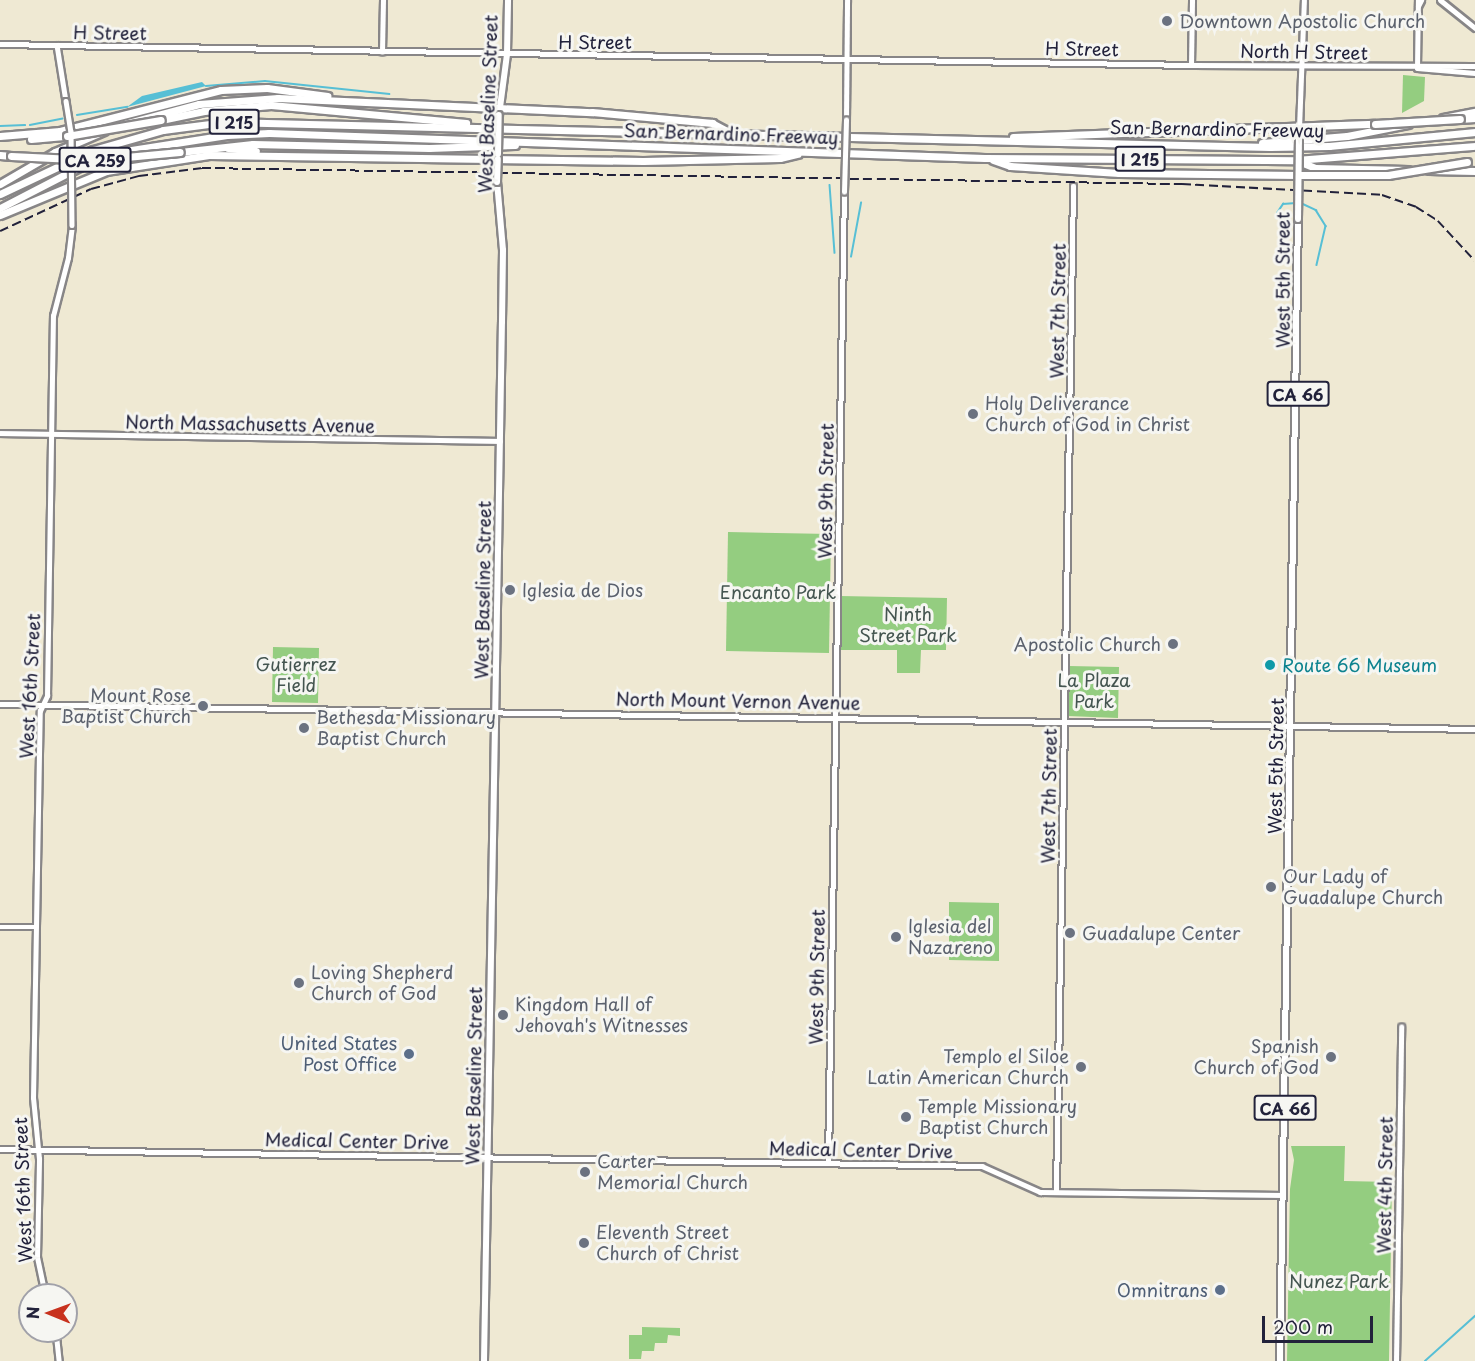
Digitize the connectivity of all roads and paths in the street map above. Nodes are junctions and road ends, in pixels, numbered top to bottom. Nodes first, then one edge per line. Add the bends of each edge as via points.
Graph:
1 (383, 0) edge
2 (508, 0) edge
3 (847, 0) edge
4 (1192, 0) edge
5 (1304, 0) edge
6 (1440, 0) edge
7 (1419, 2) edge
8 (1475, 28) edge
9 (0, 44) edge
10 (57, 45) junction
11 (382, 52) junction
12 (507, 54) junction
13 (847, 59) junction
14 (1191, 65) junction
15 (1475, 66) edge
16 (1303, 67) junction
17 (1417, 68) junction
18 (1475, 73) edge
19 (340, 100) junction
20 (499, 112) junction
21 (1475, 112) edge
22 (1475, 118) edge
23 (481, 127) junction
24 (1299, 131) junction
25 (729, 132) junction
26 (1475, 132) edge
27 (0, 137) edge
28 (1002, 140) junction
29 (570, 143) junction
30 (1202, 146) junction
31 (1475, 146) edge
32 (211, 147) junction
33 (809, 151) junction
34 (295, 154) junction
35 (0, 155) edge
36 (985, 158) junction
37 (498, 159) junction
38 (1296, 160) junction
39 (1471, 161) edge
40 (1475, 171) edge
41 (1299, 175) junction
42 (0, 184) edge
43 (1073, 186) dead end
44 (0, 194) edge
45 (0, 208) edge
46 (0, 215) edge
47 (0, 433) edge
48 (51, 433) junction
49 (500, 441) junction
50 (0, 704) edge
51 (44, 704) junction
52 (496, 711) junction
53 (836, 718) junction
54 (1064, 722) junction
55 (1291, 726) junction
56 (1475, 729) edge
57 (0, 927) edge
58 (36, 927) junction
59 (1401, 1027) dead end
60 (0, 1149) edge
61 (38, 1149) junction
62 (488, 1156) junction
63 (828, 1163) junction
64 (1056, 1192) junction
65 (1283, 1195) junction
66 (42, 1283) edge
67 (57, 1343) edge
68 (59, 1361) edge
69 (484, 1361) edge
70 (1280, 1361) edge
71 (1395, 1361) edge

1 - 11 street
2 - 12 main road, West Baseline Street
3 - 13 street, West 9th Street
4 - 14 street
5 - 16 main road, West 5th Street
6 - 8 main road
7 - 17 street
9 - 10 street, H Street
10 - 11 street, H Street
10 - 48 street, West 16th Street, bridge via 71,131 72,225 53,316
11 - 12 street, H Street
12 - 13 street, H Street
12 - 20 main road, West Baseline Street
13 - 14 street, H Street
13 - 53 street, West 9th Street, bridge
14 - 16 main road, North H Street
15 - 17 main road, North H Street
16 - 17 main road, North H Street
16 - 24 main road, West 5th Street
17 - 18 main road, North H Street
19 - 20 highway
19 - 27 highway via 277,89 221,90 60,131
19 - 42 highway via 237,99 137,118 55,152
20 - 25 highway via 691,121 712,123
20 - 37 main road, West Baseline Street, bridge
21 - 30 highway via 1347,136
22 - 24 highway, bridge
23 - 25 highway, San Bernardino Freeway / I 215
23 - 27 highway, bridge via 448,119 271,105 204,111 67,136
23 - 44 highway, San Bernardino Freeway / I 215 via 268,121 192,125 93,150
24 - 28 highway via 1028,134
24 - 41 main road, West 5th Street / CA 66, bridge
25 - 28 highway, San Bernardino Freeway / I 215
26 - 30 highway, San Bernardino Freeway / I 215 via 1329,146
28 - 30 highway, San Bernardino Freeway / I 215
29 - 32 highway via 429,148 272,143
29 - 33 highway, San Bernardino Freeway / I 215
29 - 45 highway, San Bernardino Freeway / I 215 via 227,135 125,152 79,167
31 - 38 highway, San Bernardino Freeway / I 215
32 - 34 highway
32 - 35 highway, CA 259, bridge via 94,160
33 - 36 highway, San Bernardino Freeway / I 215
33 - 37 highway via 780,158
34 - 37 highway
34 - 46 highway via 209,155 125,166
36 - 38 highway, San Bernardino Freeway / I 215
36 - 41 highway via 1010,165
37 - 49 main road, West Baseline Street, bridge via 503,250
38 - 40 highway via 1315,168
39 - 41 highway, bridge via 1388,175
41 - 55 main road, West 5th Street / CA 66, bridge
43 - 54 street, West 7th Street
47 - 48 street, North Massachusetts Avenue
48 - 49 street, North Massachusetts Avenue
48 - 51 street, West 16th Street
49 - 52 main road, West Baseline Street
50 - 51 main road, North Mount Vernon Avenue
51 - 52 main road, North Mount Vernon Avenue
51 - 58 street, West 16th Street via 40,711
52 - 53 main road, North Mount Vernon Avenue
52 - 62 main road, West Baseline Street
53 - 54 main road, North Mount Vernon Avenue
53 - 63 street, West 9th Street
54 - 55 main road, North Mount Vernon Avenue
54 - 64 street, West 7th Street
55 - 56 main road, North Mount Vernon Avenue
55 - 65 main road, West 5th Street / CA 66
57 - 58 street
58 - 61 street, West 16th Street via 33,1098
59 - 71 street, West 4th Street
60 - 61 street, Medical Center Drive
61 - 62 street, Medical Center Drive
61 - 66 street, West 16th Street via 37,1257
62 - 63 street, Medical Center Drive
62 - 69 main road, West Baseline Street
63 - 64 street, Medical Center Drive via 982,1166 1031,1190
64 - 65 street, Medical Center Drive
65 - 70 main road, West 5th Street / CA 66
67 - 68 street

